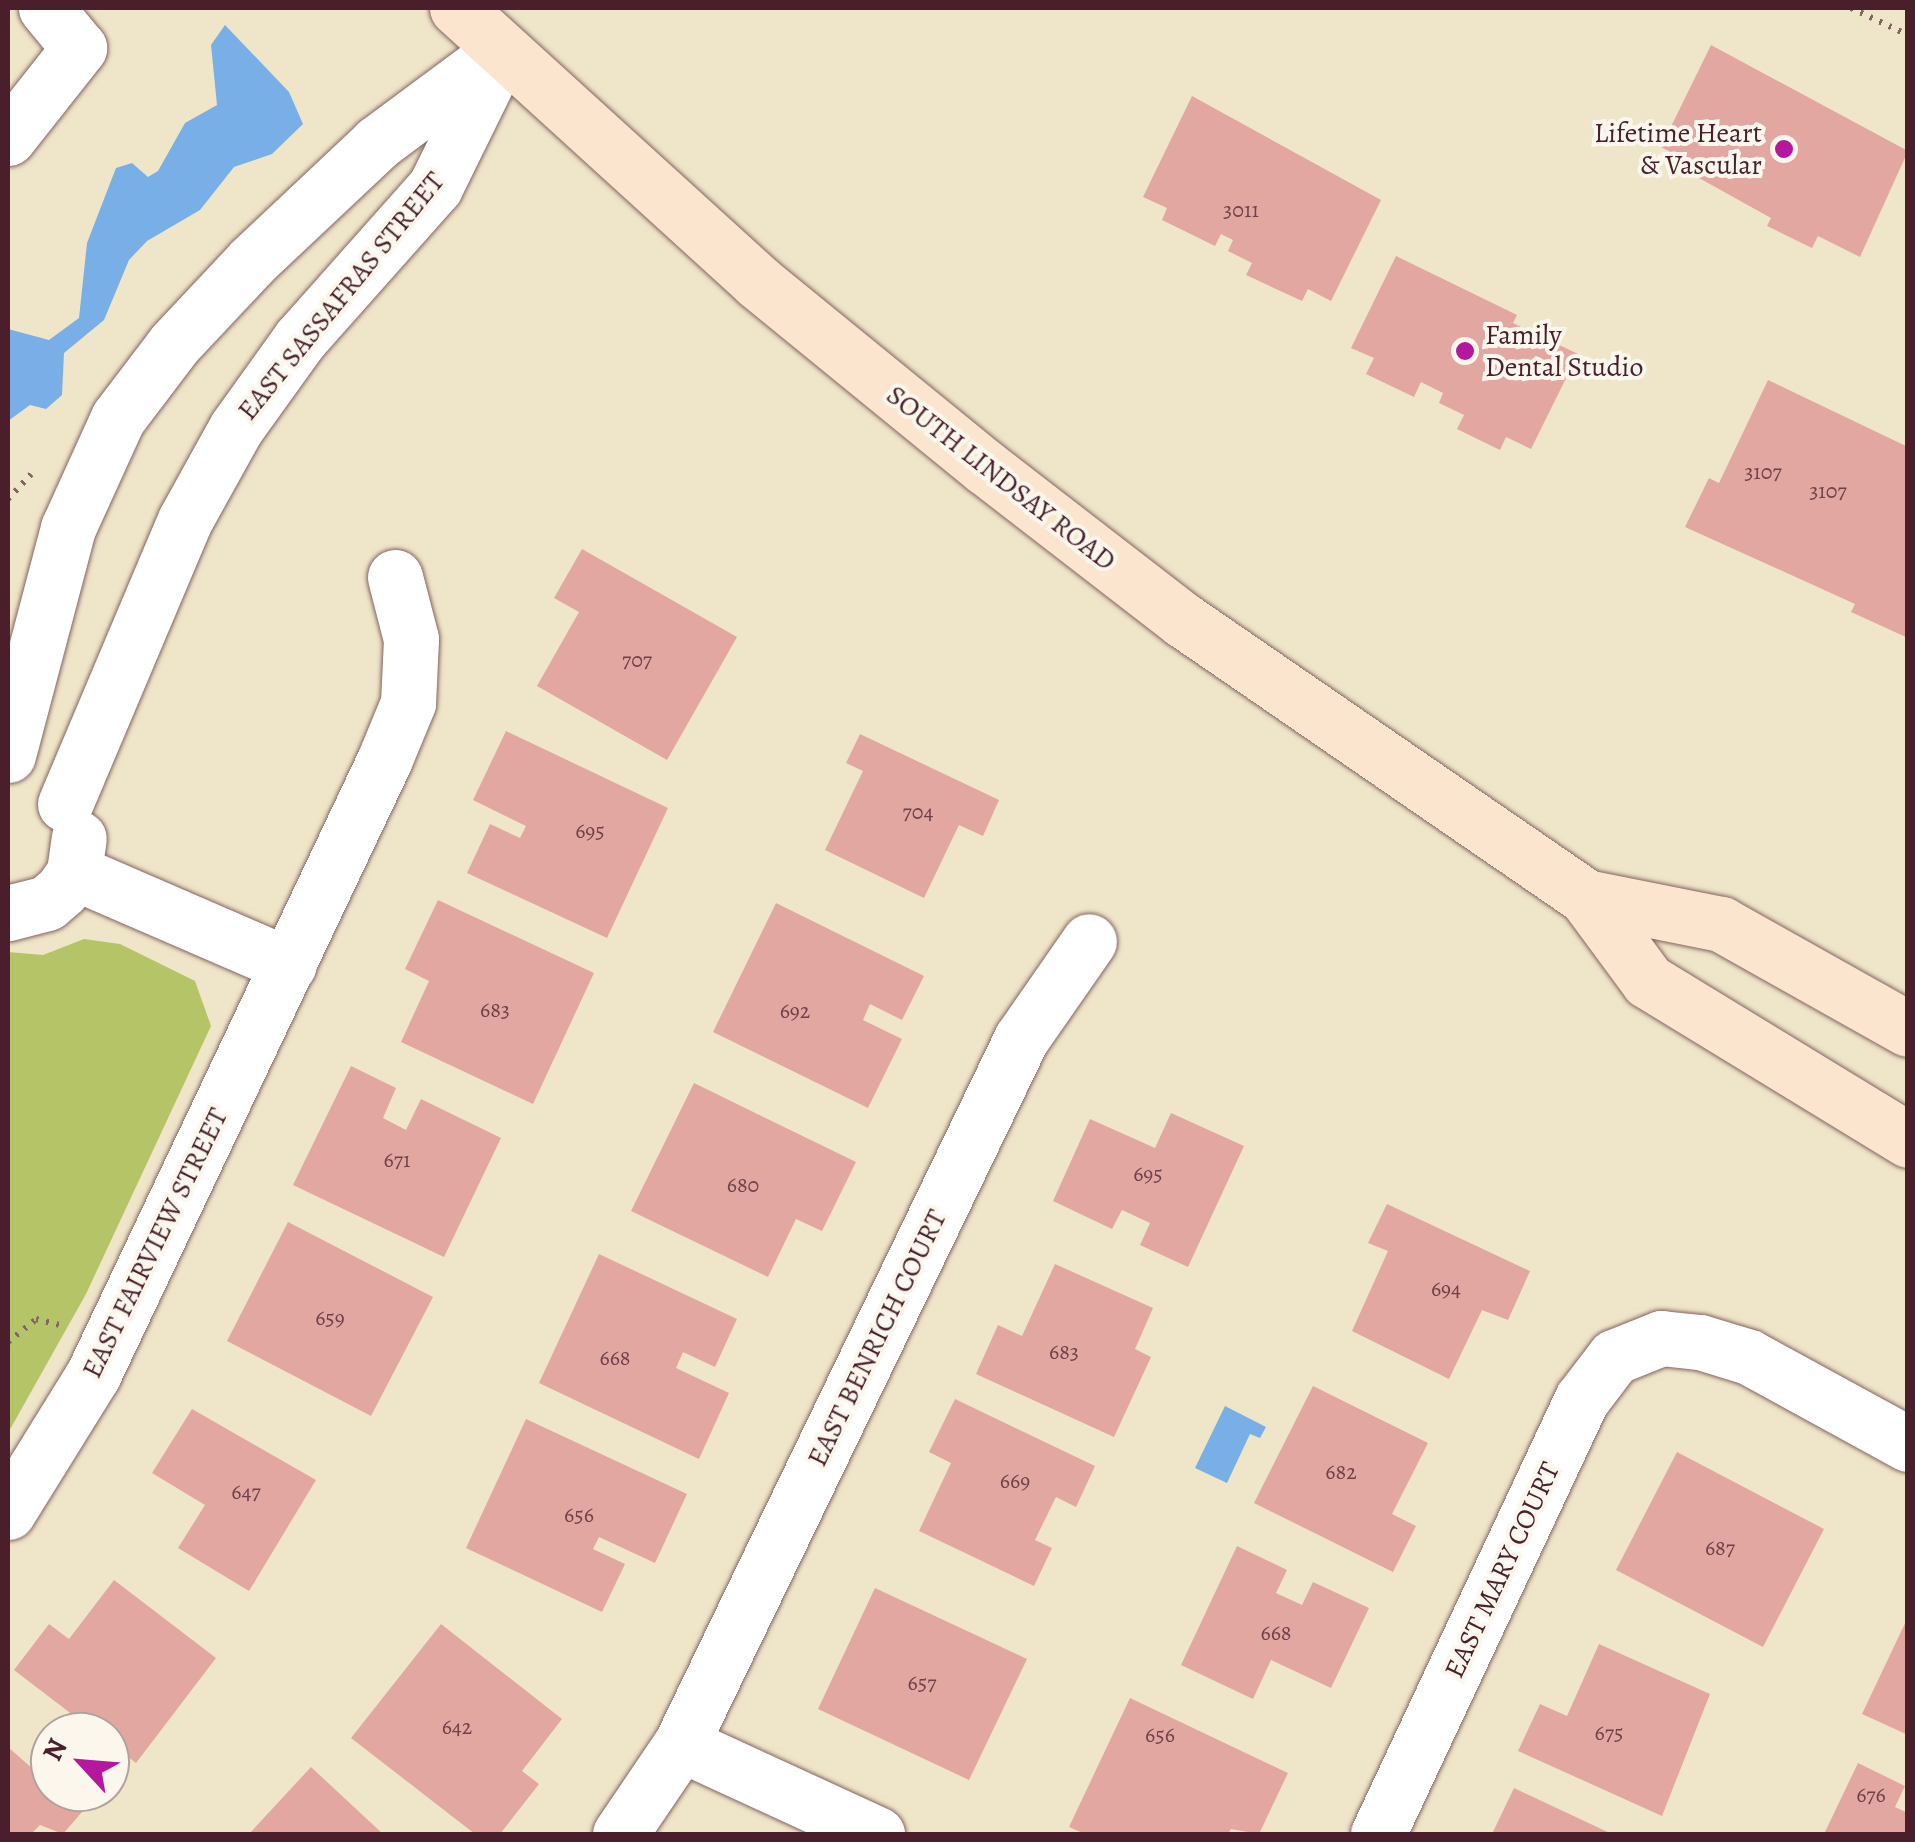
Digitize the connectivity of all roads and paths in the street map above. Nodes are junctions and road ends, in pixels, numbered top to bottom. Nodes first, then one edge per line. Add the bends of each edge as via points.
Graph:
1 (457, 8) edge
2 (1852, 8) edge
3 (62, 28) edge
4 (1908, 35) edge
5 (502, 51) junction
6 (8, 138) edge
7 (396, 577) dead end
8 (8, 755) edge
9 (8, 779) edge
10 (65, 804) junction
11 (74, 872) junction
12 (1586, 898) junction
13 (8, 913) edge
14 (1089, 941) dead end
15 (288, 965) junction
16 (1908, 1028) edge
17 (1908, 1140) edge
18 (1908, 1444) edge
19 (8, 1512) edge
20 (681, 1744) junction
21 (620, 1834) edge
22 (877, 1834) edge
23 (1378, 1834) edge

1 - 5 main road, SOUTH LINDSAY ROAD
2 - 4 path
3 - 6 street
5 - 8 street via 377,143 252,261 175,343 118,418 68,528
5 - 10 street, EAST SASSAFRAS STREET via 435,187 300,339 236,428 184,520
5 - 12 main road, SOUTH LINDSAY ROAD via 758,282 986,468 1183,620
7 - 15 street, EAST FAIRVIEW STREET via 411,638 408,703
9 - 10 street via 37,783
10 - 11 street via 79,837
11 - 13 street via 47,903
11 - 15 street
12 - 16 main road, SOUTH LINDSAY ROAD via 1721,924
12 - 17 main road, SOUTH LINDSAY ROAD via 1648,981
14 - 20 street, EAST BENRICH COURT via 1022,1039
15 - 19 street, EAST FAIRVIEW STREET via 93,1375
18 - 23 street, EAST MARY COURT via 1749,1357 1700,1342 1661,1338 1614,1357 1582,1399
20 - 21 street, EAST BENRICH COURT
20 - 22 street

